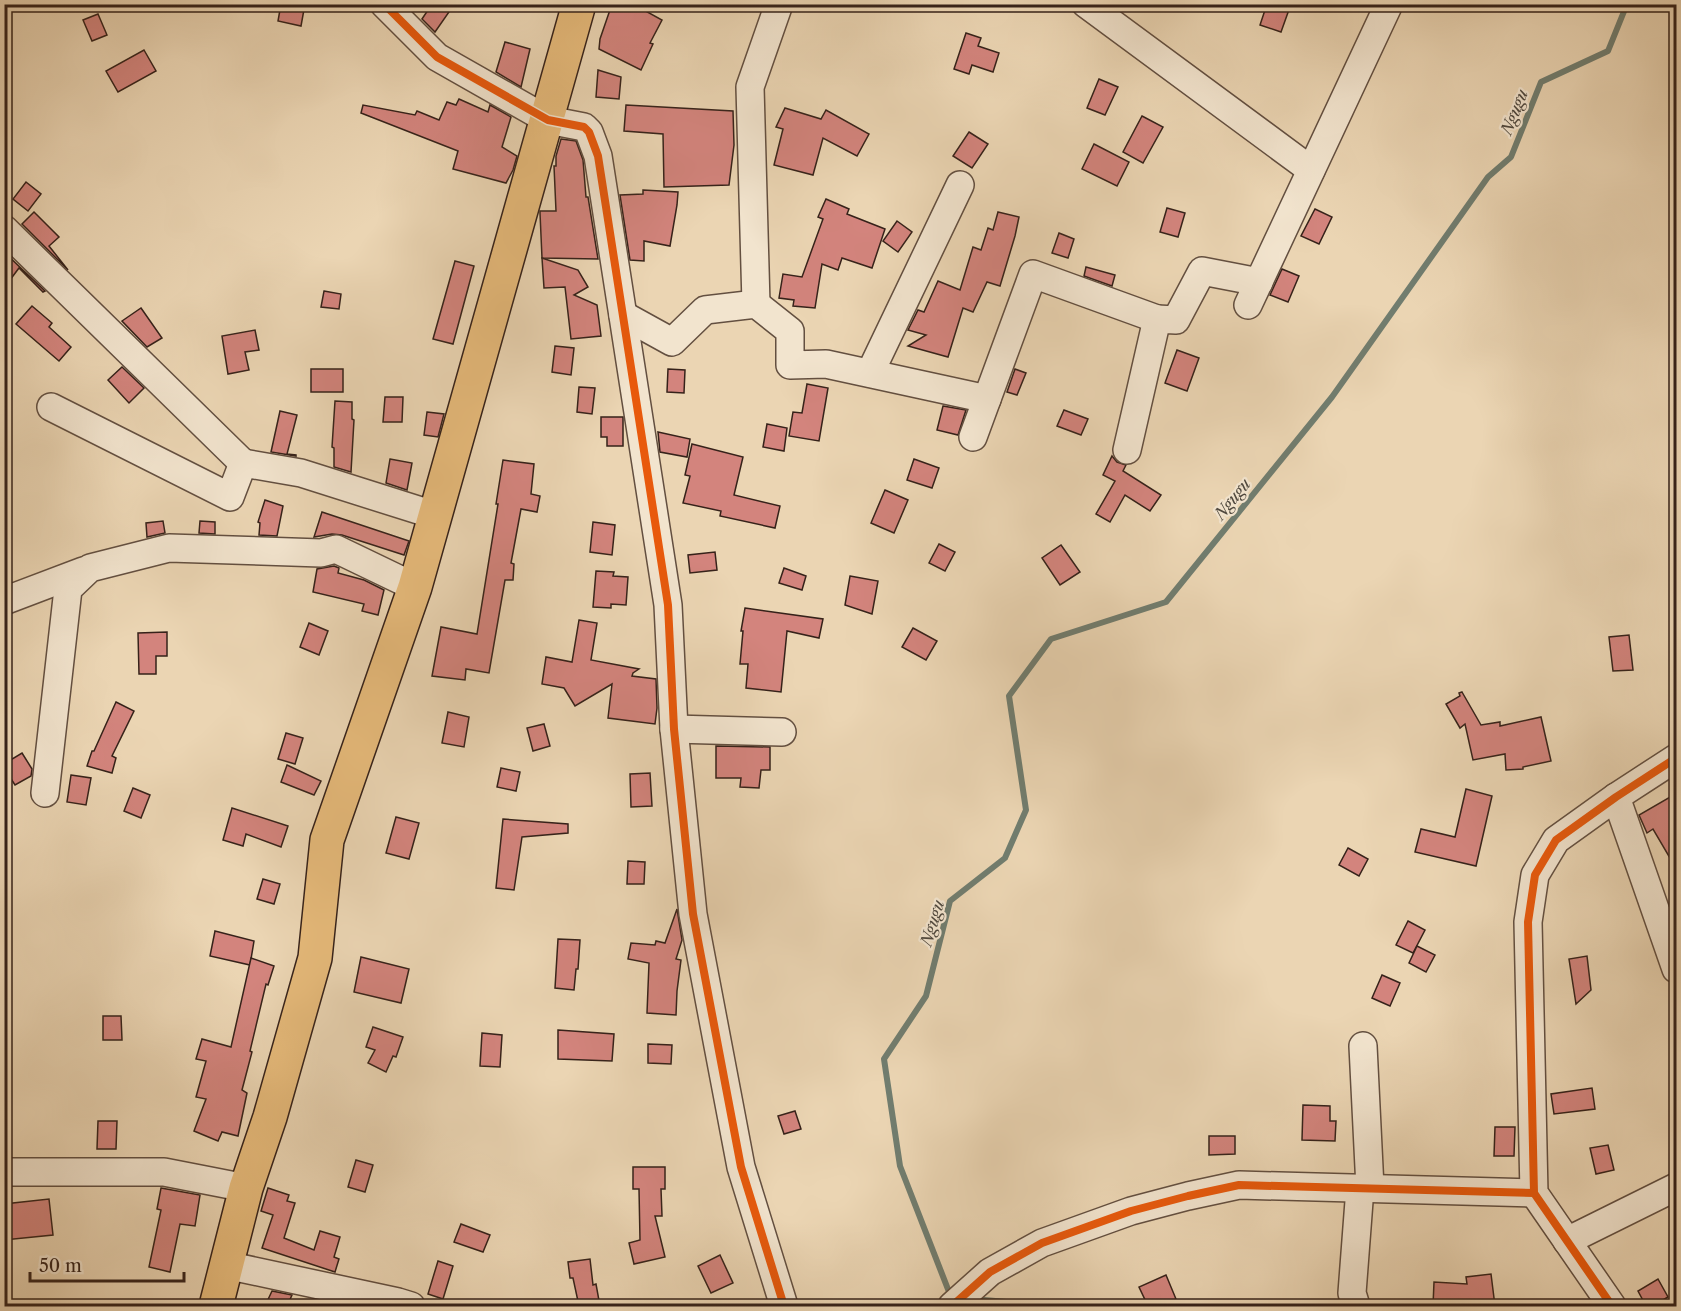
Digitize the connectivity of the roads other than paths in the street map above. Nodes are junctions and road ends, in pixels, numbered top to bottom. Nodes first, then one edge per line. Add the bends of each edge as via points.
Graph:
1 (384, 4) edge
2 (579, 4) edge
3 (779, 4) edge
4 (1086, 4) edge
5 (1389, 4) edge
6 (548, 120) junction
7 (1311, 170) junction
8 (960, 185) dead end
9 (4, 229) edge
10 (756, 304) junction
11 (623, 315) junction
12 (1157, 319) junction
13 (870, 373) junction
14 (987, 399) junction
15 (51, 407) dead end
16 (973, 437) dead end
17 (1127, 450) dead end
18 (243, 463) junction
19 (434, 516) junction
20 (90, 568) junction
21 (414, 587) junction
22 (4, 601) edge
23 (674, 729) junction
24 (782, 732) dead end
25 (1677, 758) edge
26 (45, 792) dead end
27 (1616, 797) junction
28 (1677, 969) edge
29 (1363, 1046) dead end
30 (4, 1172) edge
31 (1677, 1187) edge
32 (246, 1188) junction
33 (1364, 1188) junction
34 (1534, 1194) junction
35 (1567, 1241) junction
36 (226, 1265) junction
37 (216, 1306) edge
38 (411, 1306) edge
39 (784, 1306) edge
40 (952, 1306) edge
41 (1356, 1306) edge
42 (1612, 1306) edge

1 - 6 street via 437,57
2 - 6 main road
3 - 10 street via 750,87
4 - 7 street
5 - 7 street
6 - 11 street via 584,128 593,141
6 - 19 main road
7 - 12 street via 1254,293 1202,271 1176,320
8 - 13 street
9 - 18 street
10 - 11 street via 705,310 672,342
10 - 13 street via 790,331 790,365 826,364
11 - 23 street via 668,605
12 - 14 street via 1033,274
12 - 17 street
13 - 14 street
14 - 16 street
15 - 18 street via 230,497
18 - 19 street via 302,473
19 - 21 main road
20 - 21 street via 169,548 321,554 336,549
20 - 22 street
20 - 26 street via 68,589
21 - 32 main road via 327,840 315,958
23 - 24 street
23 - 39 street via 693,914 741,1167
25 - 27 street
27 - 28 street
27 - 34 street via 1556,840 1534,875 1528,922
29 - 33 street
30 - 32 street via 164,1172
31 - 35 street
32 - 36 main road
33 - 34 street
33 - 40 street via 1239,1185 1131,1211 1042,1243 1000,1266
33 - 41 street via 1353,1293
34 - 35 street
35 - 42 street
36 - 37 main road
36 - 38 street

